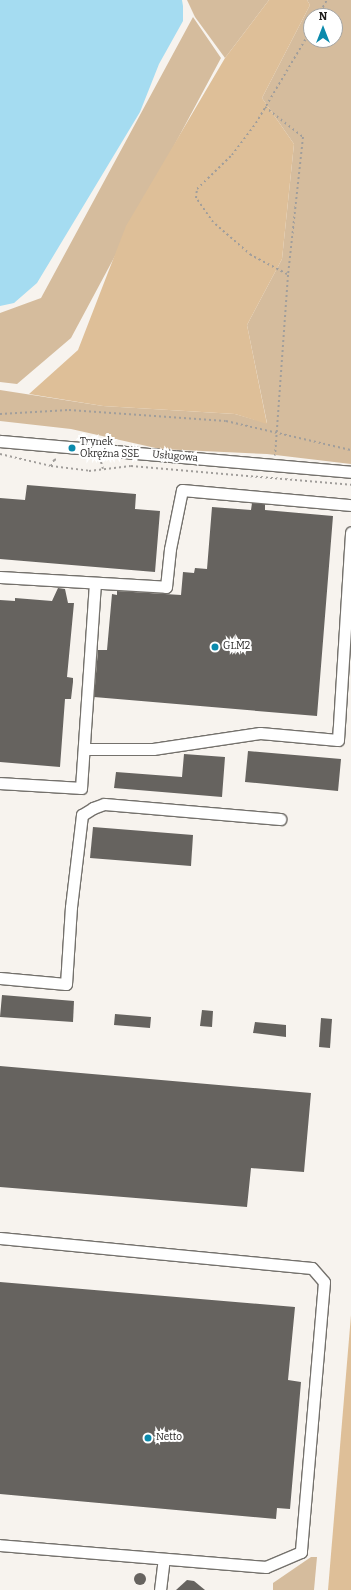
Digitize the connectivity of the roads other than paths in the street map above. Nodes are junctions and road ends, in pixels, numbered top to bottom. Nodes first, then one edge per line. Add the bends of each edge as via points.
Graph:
1 (0, 441) edge
2 (351, 472) edge
3 (351, 505) edge
4 (351, 532) edge
5 (0, 577) edge
6 (95, 584) junction
7 (84, 749) junction
8 (0, 783) edge
9 (280, 819) dead end
10 (0, 978) edge
11 (0, 1238) edge
12 (0, 1545) edge
13 (164, 1559) junction
14 (160, 1590) edge

1 - 2 street, Usługowa
3 - 6 street via 182,490 170,549 166,587
4 - 7 street via 338,740 260,733 153,749
5 - 6 street
6 - 7 street
7 - 8 street via 81,788
9 - 10 street via 104,804 82,815 71,907 66,984
11 - 13 street via 312,1268 324,1282 300,1552 266,1567
12 - 13 street
13 - 14 street

